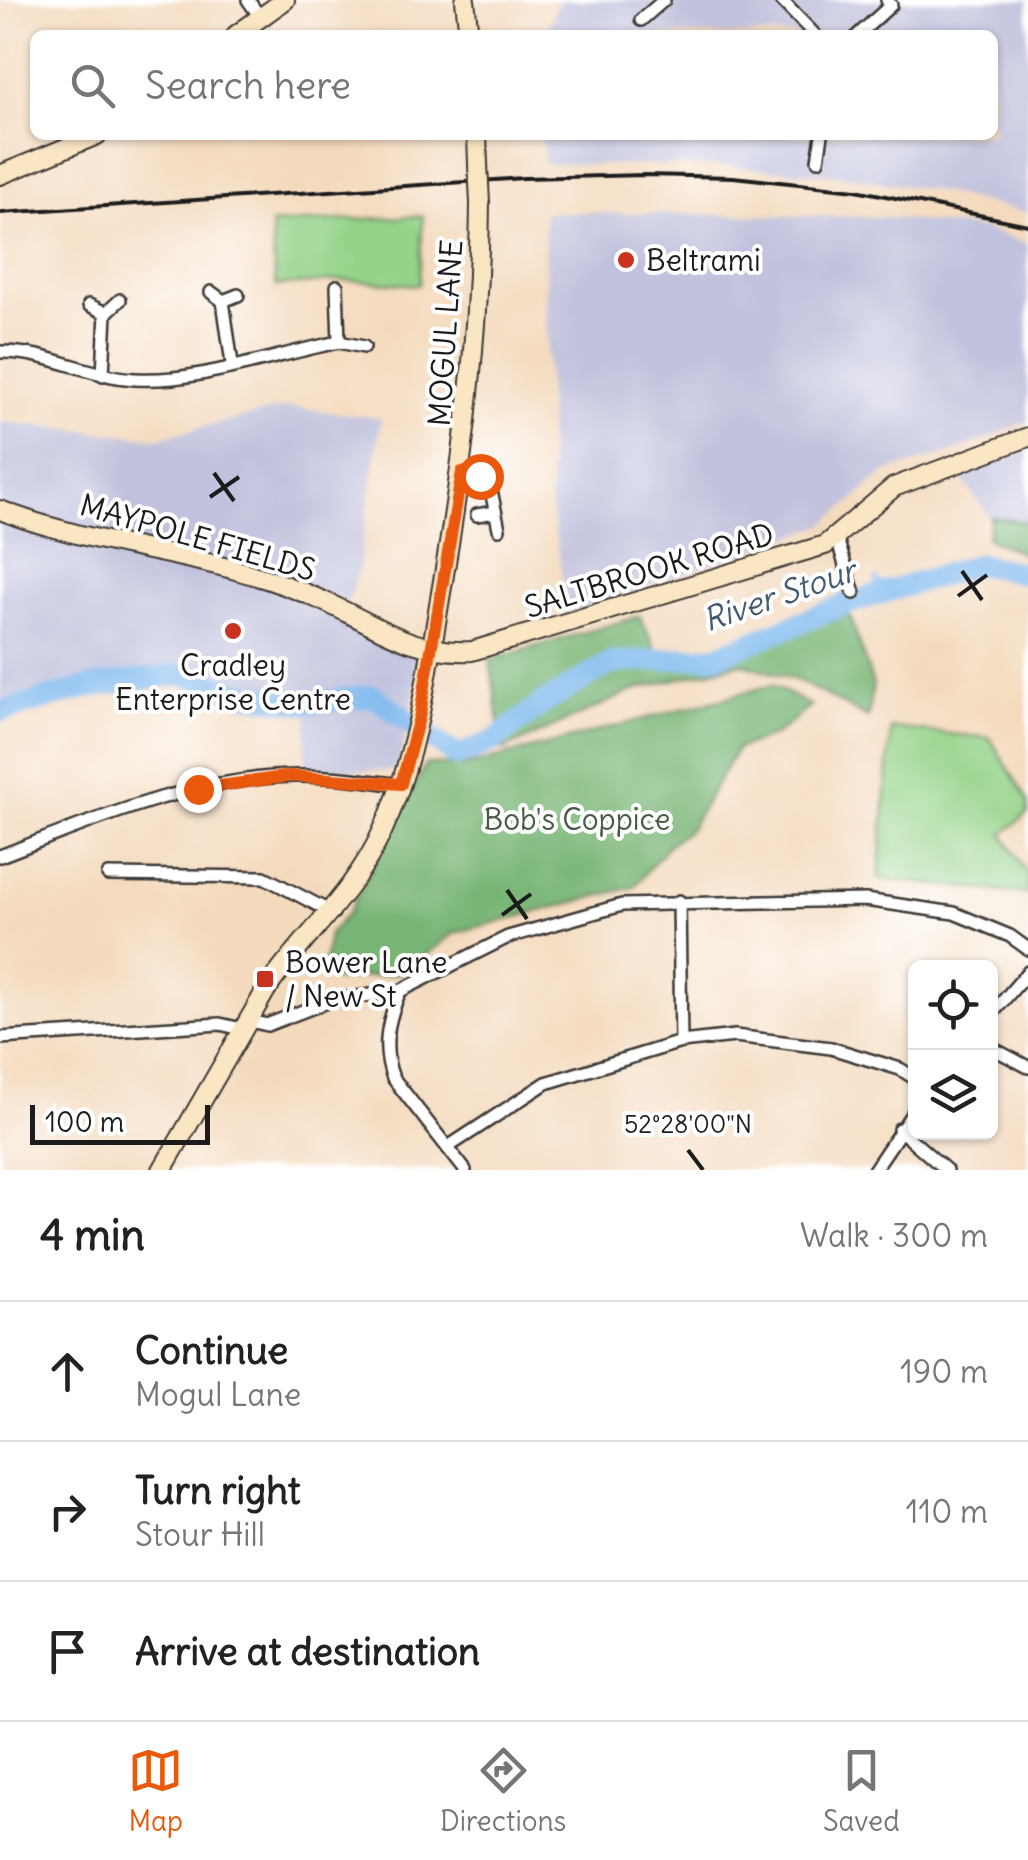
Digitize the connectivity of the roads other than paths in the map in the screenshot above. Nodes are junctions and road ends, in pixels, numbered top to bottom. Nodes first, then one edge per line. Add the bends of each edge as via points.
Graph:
1 (248, 0) edge
2 (285, 0) edge
3 (465, 0) edge
4 (664, 0) edge
5 (781, 0) edge
6 (892, 2) edge
7 (260, 17) junction
8 (641, 20) dead end
9 (243, 30) edge
10 (468, 30) edge
11 (811, 30) edge
12 (863, 30) edge
13 (85, 140) edge
14 (477, 140) edge
15 (821, 140) edge
16 (818, 160) dead end
17 (0, 174) edge
18 (337, 286) dead end
19 (211, 292) dead end
20 (238, 295) dead end
21 (120, 300) dead end
22 (223, 301) junction
23 (89, 305) dead end
24 (106, 313) junction
25 (339, 342) junction
26 (364, 347) dead end
27 (0, 352) edge
28 (232, 364) junction
29 (103, 375) junction
30 (1028, 438) edge
31 (462, 472) junction
32 (0, 510) edge
33 (495, 512) junction
34 (478, 516) dead end
35 (498, 529) dead end
36 (837, 539) junction
37 (854, 593) dead end
38 (432, 652) junction
39 (401, 784) junction
40 (0, 856) edge
41 (108, 875) dead end
42 (679, 901) junction
43 (333, 913) junction
44 (1028, 949) edge
45 (1028, 972) edge
46 (400, 991) junction
47 (998, 1007) edge
48 (248, 1026) junction
49 (0, 1038) edge
50 (681, 1042) junction
51 (996, 1050) edge
52 (1028, 1067) edge
53 (908, 1074) edge
54 (908, 1118) edge
55 (899, 1129) junction
56 (448, 1148) junction
57 (162, 1170) edge
58 (465, 1170) edge
59 (874, 1170) edge
60 (946, 1170) edge

1 - 7 street
2 - 7 street
3 - 10 street
4 - 8 street
5 - 11 street
6 - 12 street
7 - 9 street
13 - 17 street
14 - 31 street, MOGUL LANE, bridge via 475,357
15 - 16 street
18 - 25 street
19 - 22 street
20 - 22 street
21 - 24 street
22 - 28 street
23 - 24 street
24 - 29 street
25 - 26 street
25 - 28 street
27 - 29 street via 30,352
28 - 29 street via 176,378
30 - 36 street, SALTBROOK ROAD via 894,488
31 - 33 street via 480,476
31 - 38 street, MOGUL LANE
32 - 38 street, MAYPOLE FIELDS via 318,598
33 - 34 street
33 - 35 street
36 - 37 street
36 - 38 street, SALTBROOK ROAD via 624,609 472,651
38 - 39 street, MOGUL LANE
39 - 40 street via 290,776 198,789 147,800
39 - 43 street, MOGUL LANE via 381,835
41 - 43 street via 264,877
42 - 44 street via 906,905 954,913
42 - 46 street via 622,905 508,936
42 - 50 street
43 - 48 street, MOGUL LANE via 285,962
45 - 47 street
46 - 48 street via 329,1001
46 - 56 street via 387,1023 388,1065
48 - 49 street
48 - 57 street, MOGUL LANE
50 - 53 street via 735,1036 831,1048
50 - 56 street via 546,1083
51 - 52 street
54 - 55 street
55 - 59 street
55 - 60 street
56 - 58 street

